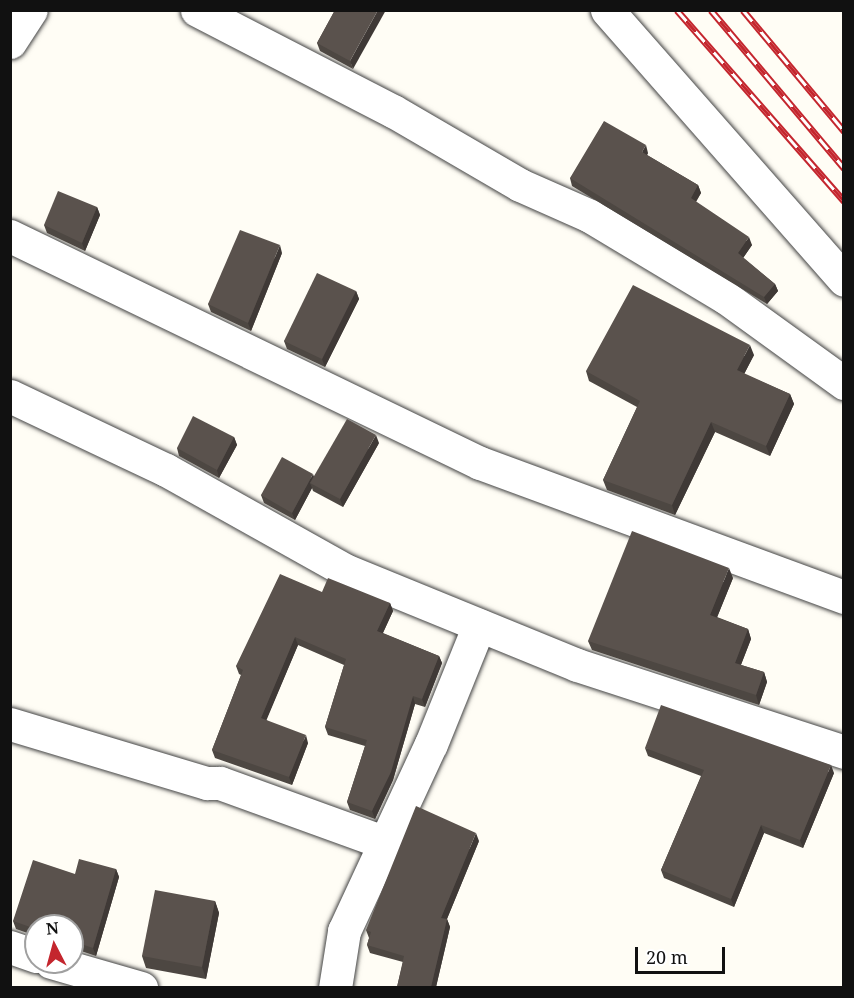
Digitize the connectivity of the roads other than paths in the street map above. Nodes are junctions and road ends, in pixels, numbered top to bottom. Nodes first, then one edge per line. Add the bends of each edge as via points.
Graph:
1 (31, 10) edge
2 (198, 10) edge
3 (607, 10) edge
4 (10, 42) edge
5 (10, 236) edge
6 (843, 280) edge
7 (843, 382) edge
8 (10, 396) edge
9 (843, 597) edge
10 (479, 625) junction
11 (10, 724) edge
12 (843, 752) edge
13 (386, 843) junction
14 (84, 972) edge
15 (128, 986) edge
16 (335, 987) edge

1 - 4 street
2 - 7 street via 393,111 520,184 590,216 725,297
3 - 6 street
5 - 9 street via 480,463
8 - 10 street via 166,470 315,557
10 - 12 street via 674,699
10 - 13 street
11 - 13 street via 207,783 220,783
13 - 16 street via 344,931
14 - 15 street

